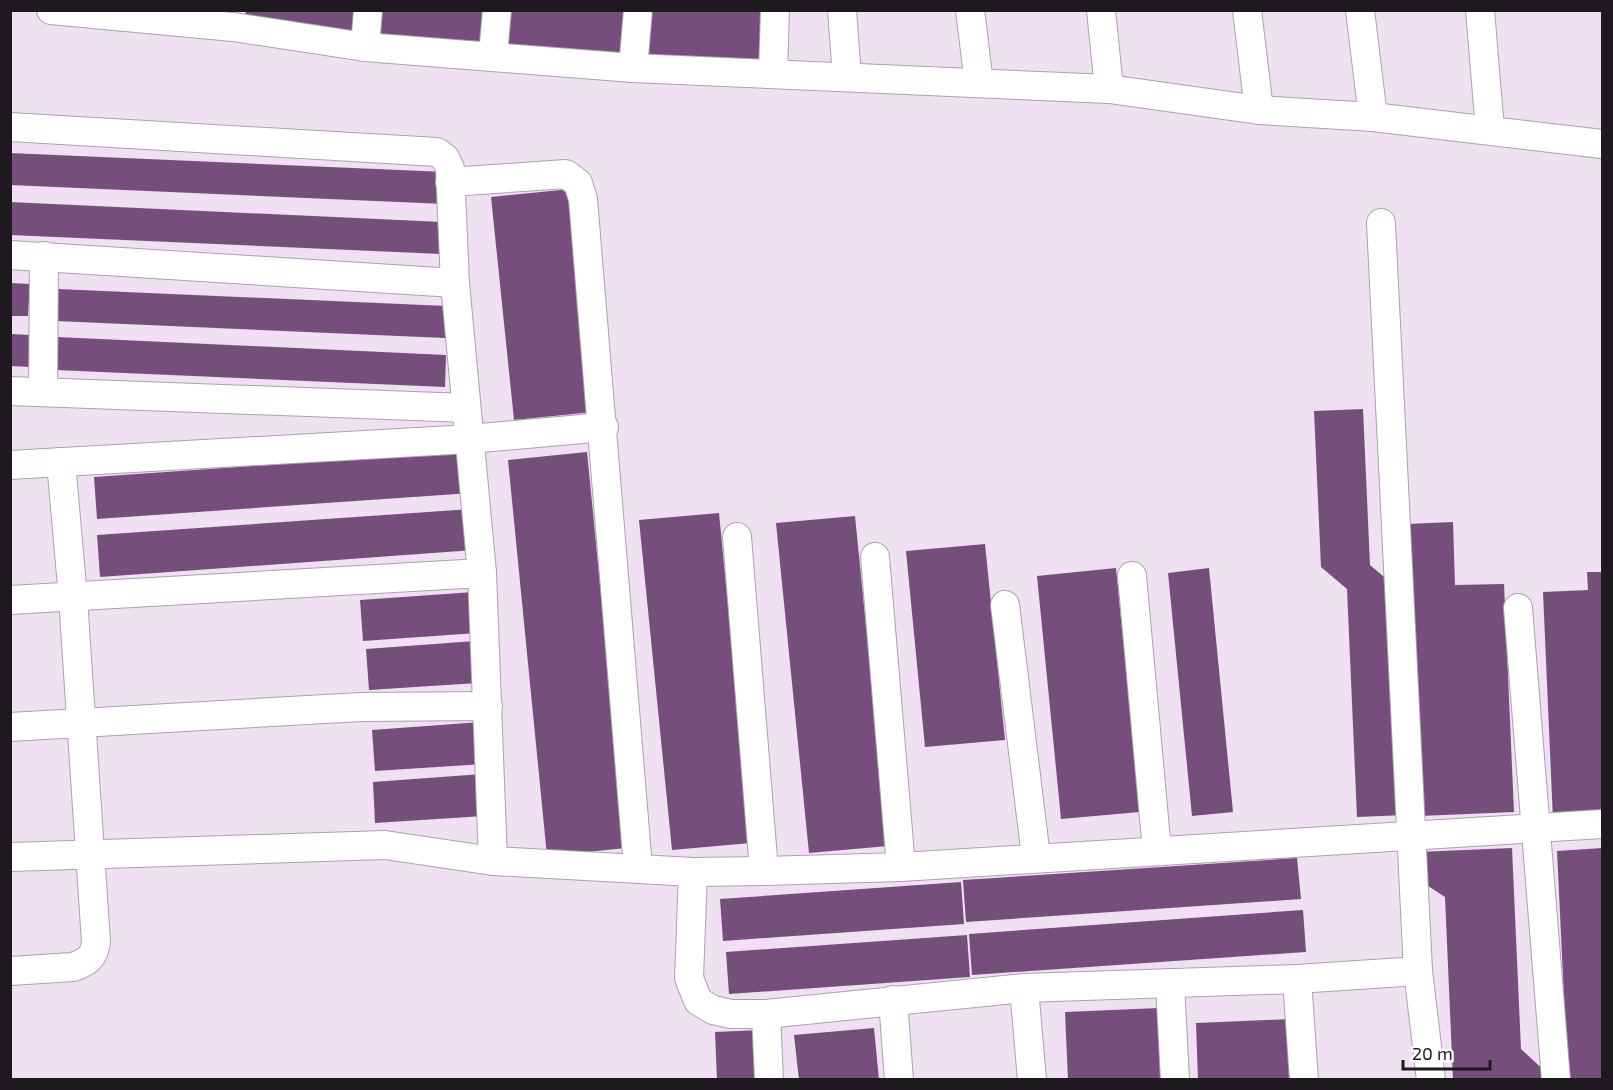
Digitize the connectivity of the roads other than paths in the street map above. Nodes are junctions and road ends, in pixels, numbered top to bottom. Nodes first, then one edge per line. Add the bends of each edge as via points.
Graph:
1 (51, 10) edge
2 (368, 10) edge
3 (497, 10) edge
4 (638, 10) edge
5 (776, 10) edge
6 (842, 10) edge
7 (970, 10) edge
8 (1101, 10) edge
9 (1247, 10) edge
10 (1360, 10) edge
11 (1480, 10) edge
12 (108, 13) edge
13 (233, 19) edge
14 (365, 47) junction
15 (493, 55) junction
16 (633, 68) junction
17 (773, 74) junction
18 (847, 77) junction
19 (979, 83) junction
20 (1109, 89) junction
21 (1259, 110) junction
22 (1373, 117) junction
23 (10, 127) edge
24 (1490, 130) junction
25 (1602, 144) edge
26 (450, 182) junction
27 (1381, 223) dead end
28 (10, 255) edge
29 (44, 256) junction
30 (455, 283) junction
31 (10, 391) edge
32 (43, 392) junction
33 (466, 408) junction
34 (604, 427) junction
35 (470, 439) junction
36 (61, 462) junction
37 (10, 465) edge
38 (737, 537) dead end
39 (875, 557) dead end
40 (482, 573) junction
41 (1132, 576) dead end
42 (73, 598) junction
43 (10, 600) edge
44 (1005, 605) dead end
45 (1518, 608) dead end
46 (488, 706) junction
47 (81, 723) junction
48 (10, 727) edge
49 (1602, 824) edge
50 (1536, 829) junction
51 (1413, 837) junction
52 (1157, 851) junction
53 (88, 853) junction
54 (10, 857) edge
55 (1036, 857) junction
56 (493, 861) junction
57 (901, 867) junction
58 (638, 868) junction
59 (764, 871) junction
60 (693, 872) junction
61 (10, 971) edge
62 (1418, 971) junction
63 (1297, 979) junction
64 (1170, 983) junction
65 (1024, 988) junction
66 (893, 1000) junction
67 (766, 1014) junction
68 (769, 1080) edge
69 (899, 1080) edge
70 (1032, 1080) edge
71 (1175, 1080) edge
72 (1304, 1080) edge
73 (1431, 1080) edge
74 (1556, 1080) edge

1 - 12 street
2 - 14 street
3 - 15 street
4 - 16 street
5 - 17 street
6 - 18 street
7 - 19 street
8 - 20 street
9 - 21 street
10 - 22 street
11 - 24 street
12 - 13 street
13 - 14 street
14 - 15 street
15 - 16 street
16 - 17 street
17 - 18 street
18 - 19 street
19 - 20 street
20 - 21 street
21 - 22 street
22 - 24 street
23 - 26 street via 437,152 446,158
24 - 25 street
26 - 30 street
26 - 34 street via 566,174 578,183 583,200
27 - 51 street
28 - 29 street
29 - 30 street
29 - 32 street
30 - 33 street
31 - 32 street
32 - 33 street
33 - 35 street
34 - 35 street
34 - 58 street
35 - 36 street
35 - 40 street
36 - 37 street
36 - 42 street
38 - 59 street
39 - 57 street
40 - 42 street
40 - 46 street
41 - 52 street
42 - 43 street
42 - 47 street
44 - 55 street
45 - 50 street
46 - 47 street via 361,707
46 - 56 street
47 - 48 street
47 - 53 street
49 - 50 street
50 - 51 street
50 - 74 street
51 - 52 street
51 - 62 street
52 - 55 street
53 - 54 street
53 - 56 street via 386,845
53 - 61 street via 96,942 90,960 73,967
55 - 57 street
56 - 58 street
57 - 59 street
58 - 60 street
59 - 60 street
60 - 67 street via 689,978 698,1001 722,1012
62 - 63 street
62 - 73 street
63 - 64 street
63 - 72 street
64 - 65 street
64 - 71 street
65 - 66 street
65 - 70 street
66 - 67 street
66 - 69 street
67 - 68 street

